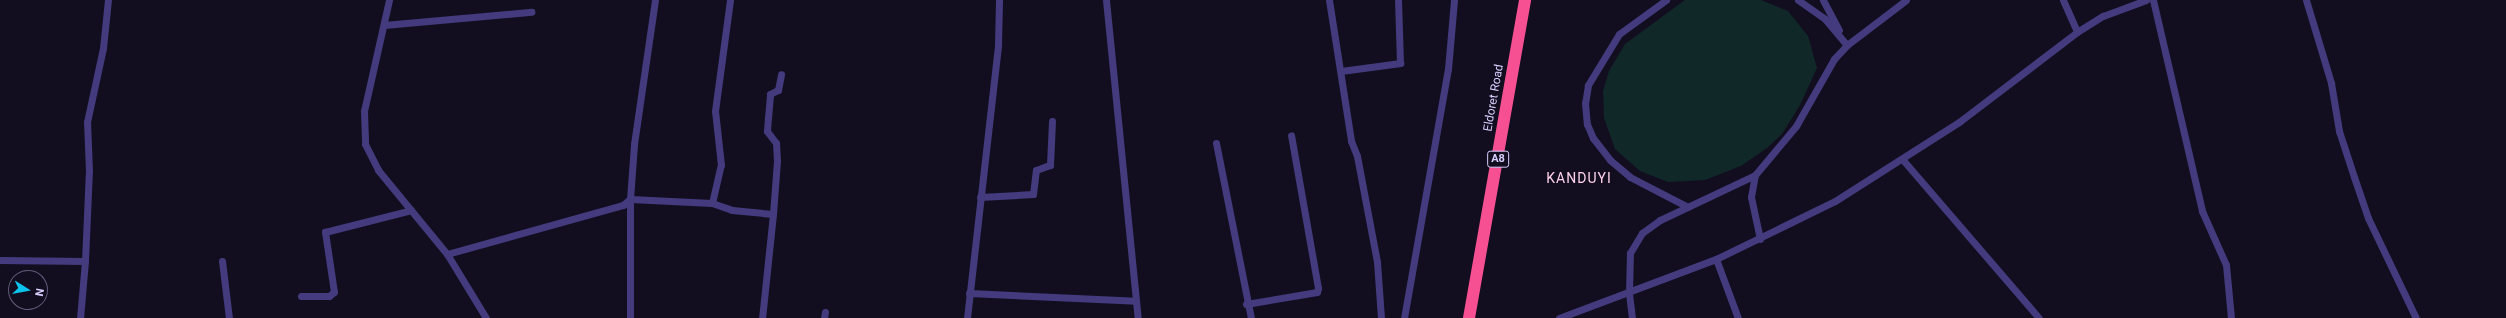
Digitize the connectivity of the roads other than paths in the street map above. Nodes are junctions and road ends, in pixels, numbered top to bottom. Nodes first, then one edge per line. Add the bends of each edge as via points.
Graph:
1 (108, 0) edge
2 (389, 0) edge
3 (655, 0) edge
4 (730, 0) edge
5 (998, 0) edge
6 (1106, 0) edge
7 (1329, 0) edge
8 (1398, 0) edge
9 (1454, 0) edge
10 (1525, 0) edge
11 (1666, 0) edge
12 (1798, 0) edge
13 (1823, 0) edge
14 (1906, 0) edge
15 (2063, 0) edge
16 (2146, 0) edge
17 (2154, 0) edge
18 (2306, 0) edge
19 (530, 12) dead end
20 (384, 25) junction
21 (2077, 32) junction
22 (1847, 45) junction
23 (1341, 71) junction
24 (781, 74) dead end
25 (1052, 121) dead end
26 (1291, 135) dead end
27 (1216, 143) dead end
28 (1903, 160) junction
29 (1755, 175) junction
30 (980, 197) junction
31 (630, 199) junction
32 (712, 203) junction
33 (1688, 207) junction
34 (411, 210) junction
35 (773, 214) junction
36 (1760, 239) junction
37 (447, 254) junction
38 (1716, 259) junction
39 (0, 260) edge
40 (85, 261) junction
41 (222, 261) dead end
42 (969, 293) junction
43 (1629, 294) junction
44 (300, 296) dead end
45 (1136, 301) junction
46 (1246, 304) junction
47 (80, 318) edge
48 (229, 318) edge
49 (486, 318) edge
50 (630, 318) edge
51 (762, 318) edge
52 (967, 318) edge
53 (1138, 318) edge
54 (1250, 318) edge
55 (1381, 318) edge
56 (1404, 318) edge
57 (1469, 318) edge
58 (1559, 318) edge
59 (1632, 318) edge
60 (1738, 318) edge
61 (2039, 318) edge
62 (2231, 318) edge
63 (2416, 318) edge

1 - 40 street via 103,48 87,122 89,171
2 - 20 street
3 - 31 street via 638,114
4 - 32 street via 715,111 721,165
5 - 30 street via 998,45
6 - 45 street
7 - 23 street
8 - 23 street via 1400,63
9 - 56 street via 1448,69
10 - 57 highway, Eldoret Road / A8
11 - 33 street via 1619,34 1588,85 1585,103 1587,124 1593,138 1610,160 1630,177
12 - 22 street via 1825,19
13 - 22 street
14 - 22 street
15 - 21 street
16 - 21 street via 2103,16
17 - 62 street via 2202,211 2226,265
18 - 63 street via 2331,83 2339,131 2368,218
19 - 20 street
20 - 34 street via 364,111 365,144 378,170
21 - 28 street via 1960,122
22 - 29 street via 1822,78 1796,126
23 - 55 street via 1351,141 1377,262
24 - 35 street via 778,90 770,94 767,131 776,143
25 - 30 street via 1050,165 1036,170 1033,194
26 - 46 street via 1317,292
27 - 46 street
28 - 36 street via 1867,183
28 - 61 street
29 - 33 street
29 - 36 street via 1751,197
30 - 42 street
31 - 32 street
31 - 37 street via 623,205
31 - 50 street
32 - 35 street via 732,210
33 - 43 street via 1660,220 1633,243 1630,254
34 - 37 street
34 - 44 street via 325,232 334,292 329,296
35 - 51 street
36 - 38 street
37 - 49 street
38 - 43 street
38 - 60 street
39 - 40 street
40 - 47 street
41 - 48 street
42 - 45 street
42 - 52 street
43 - 58 street
43 - 59 street
45 - 53 street
46 - 54 street

